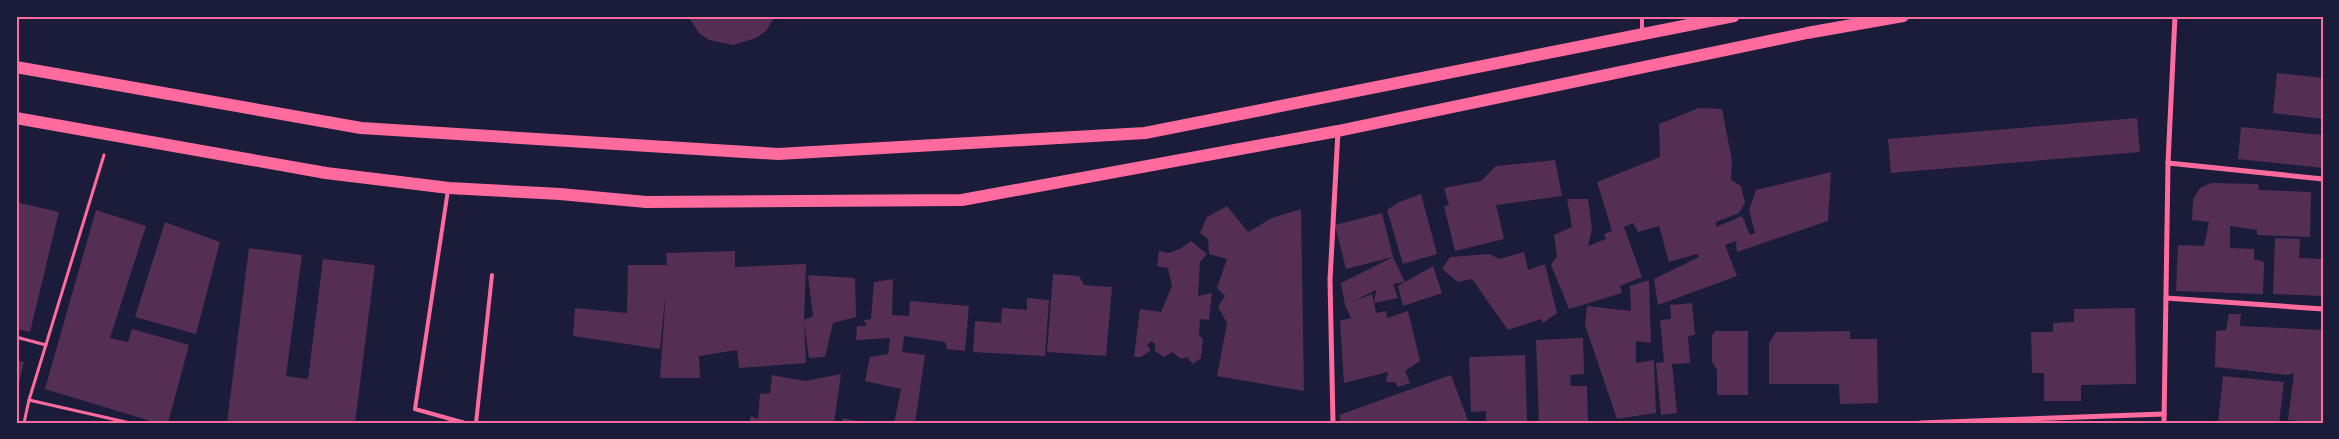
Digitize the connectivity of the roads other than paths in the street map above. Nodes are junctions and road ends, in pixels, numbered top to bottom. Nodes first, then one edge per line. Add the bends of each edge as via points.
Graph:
1 (1642, 16) edge
2 (1734, 16) edge
3 (1903, 16) edge
4 (2175, 16) edge
5 (1697, 20) edge
6 (1642, 34) junction
7 (16, 67) edge
8 (16, 118) edge
9 (1338, 131) junction
10 (2168, 163) junction
11 (2323, 179) edge
12 (449, 188) junction
13 (492, 275) dead end
14 (2166, 298) junction
15 (2323, 309) edge
16 (2164, 414) junction
17 (465, 423) edge
18 (476, 423) edge
19 (1333, 423) edge
20 (1920, 423) edge
21 (2164, 423) edge

1 - 6 lane
2 - 5 main road
3 - 9 main road
4 - 10 street
5 - 6 main road
6 - 7 main road via 1145,133 778,154 361,128
8 - 12 main road via 326,173
9 - 12 main road via 962,200 646,202
9 - 19 street via 1330,280
10 - 11 street
10 - 14 street
12 - 17 lane via 415,409
13 - 18 lane
14 - 15 street
14 - 16 street
16 - 20 street
16 - 21 street

